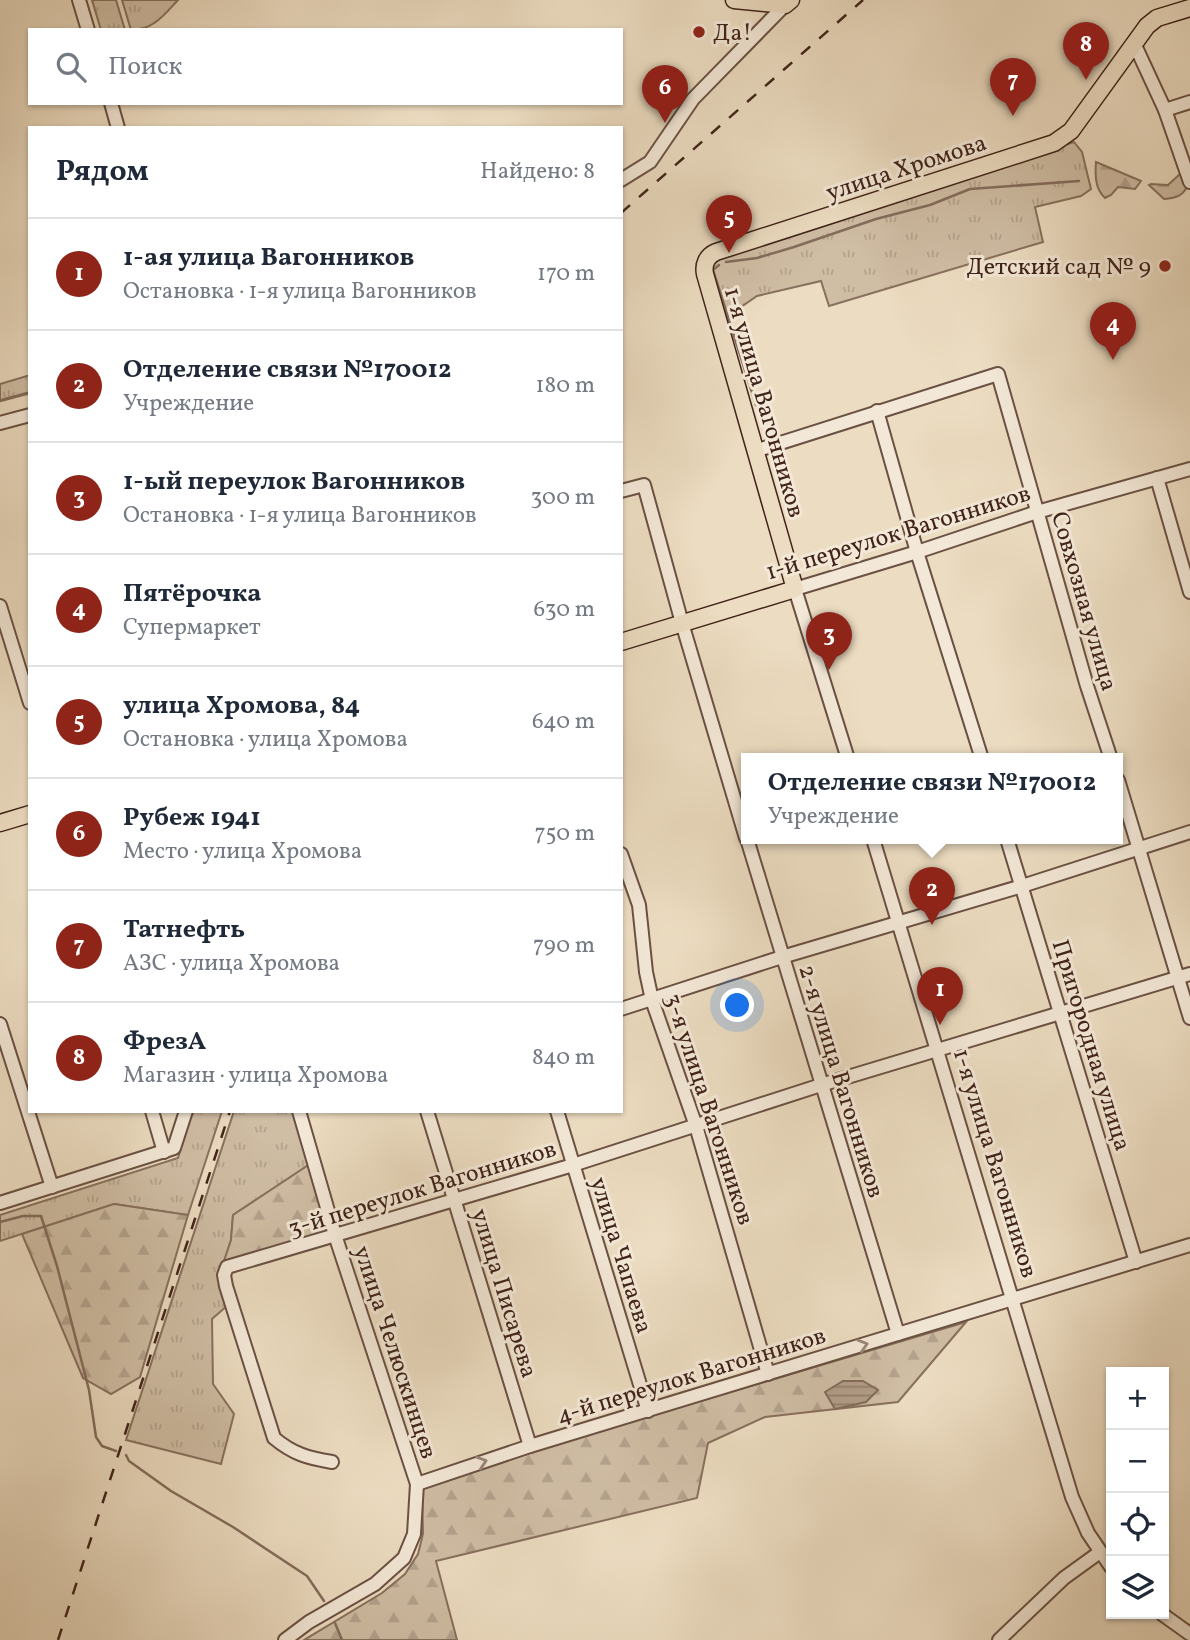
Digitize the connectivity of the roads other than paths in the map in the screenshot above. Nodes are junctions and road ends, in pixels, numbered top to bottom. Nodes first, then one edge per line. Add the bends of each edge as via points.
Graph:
1 (79, 0) edge
2 (734, 0) edge
3 (788, 3) edge
4 (1190, 8) edge
5 (87, 28) edge
6 (1134, 43) junction
7 (1190, 102) edge
8 (111, 105) edge
9 (1166, 110) junction
10 (113, 126) edge
11 (623, 179) edge
12 (1190, 180) edge
13 (707, 260) joint
14 (877, 411) junction
15 (28, 416) edge
16 (0, 423) edge
17 (755, 451) junction
18 (1190, 469) edge
19 (1157, 478) junction
20 (623, 490) edge
21 (1037, 512) junction
22 (917, 552) junction
23 (795, 589) junction
24 (1190, 592) edge
25 (0, 606) edge
26 (682, 623) junction
27 (623, 641) edge
28 (28, 697) edge
29 (846, 753) edge
30 (980, 753) edge
31 (1109, 753) edge
32 (1123, 796) edge
33 (28, 815) edge
34 (741, 819) edge
35 (0, 823) edge
36 (1190, 832) edge
37 (748, 844) edge
38 (875, 844) edge
39 (1009, 844) edge
40 (1139, 848) junction
41 (623, 860) edge
42 (1022, 886) junction
43 (900, 922) junction
44 (782, 957) junction
45 (1184, 976) edge
46 (652, 1000) junction
47 (623, 1008) edge
48 (1060, 1014) junction
49 (1190, 1018) edge
50 (0, 1024) edge
51 (938, 1050) junction
52 (821, 1085) junction
53 (28, 1112) edge
54 (28, 1113) edge
55 (153, 1113) edge
56 (185, 1113) edge
57 (300, 1113) edge
58 (428, 1113) edge
59 (557, 1113) edge
60 (696, 1126) junction
61 (169, 1150) junction
62 (573, 1165) junction
63 (52, 1187) junction
64 (456, 1200) junction
65 (0, 1203) edge
66 (335, 1236) junction
67 (1190, 1245) edge
68 (1136, 1262) junction
69 (1013, 1298) junction
70 (898, 1334) junction
71 (768, 1374) junction
72 (648, 1411) junction
73 (530, 1446) junction
74 (332, 1462) dead end
75 (417, 1484) junction
76 (1100, 1552) junction
77 (1106, 1560) edge
78 (1169, 1619) edge
79 (1190, 1634) edge
80 (285, 1640) edge
81 (999, 1640) edge

1 - 5 street
2 - 3 main road
3 - 11 street via 693,99 650,162
4 - 6 main road, улица Хромова via 1154,21
6 - 9 street
6 - 13 main road, улица Хромова via 1071,131 1054,143 716,252
7 - 9 street
8 - 10 street
9 - 12 street
13 - 17 main road, 1-я улица Вагонников via 704,273
14 - 17 street
14 - 21 street, Совхозная улица via 998,374
14 - 22 street
15 - 16 street
17 - 23 main road, 1-я улица Вагонников
18 - 19 street, 1-й переулок Вагонников
19 - 21 street, 1-й переулок Вагонников
19 - 24 street
20 - 26 street, 2-я улица Вагонников via 644,485
21 - 22 street, 1-й переулок Вагонников
21 - 31 street, Совхозная улица
22 - 23 street, 1-й переулок Вагонников
22 - 30 street
23 - 26 main road, 1-й переулок Вагонников
23 - 29 street, 1-я улица Вагонников
25 - 28 street
26 - 27 main road, 1-й переулок Вагонников
26 - 34 street, 2-я улица Вагонников
32 - 40 street
33 - 35 main road
36 - 40 street
37 - 44 street, 2-я улица Вагонников
38 - 43 street, 1-я улица Вагонников
39 - 42 street, Пригородная улица
40 - 42 street
40 - 45 street
41 - 46 street, 3-я улица Вагонников via 639,905
42 - 43 street
42 - 48 street, Пригородная улица
43 - 44 street
43 - 51 street, 1-я улица Вагонников
44 - 46 street
44 - 52 street, 2-я улица Вагонников
45 - 48 street, 3-й переулок Вагонников
45 - 49 street
46 - 47 street
46 - 60 street, 3-я улица Вагонников
48 - 51 street, 3-й переулок Вагонников
48 - 68 street, Пригородная улица
50 - 53 street
51 - 52 street, 3-й переулок Вагонников
51 - 69 street, 1-я улица Вагонников
52 - 60 street, 3-й переулок Вагонников
52 - 70 street, 2-я улица Вагонников
54 - 63 street
55 - 61 street
56 - 61 street
57 - 66 street, улица Челюскинцев
58 - 64 street, улица Писарева
59 - 62 street, улица Чапаева
60 - 62 street, 3-й переулок Вагонников
60 - 71 street, 3-я улица Вагонников
61 - 63 street
62 - 64 street, 3-й переулок Вагонников
62 - 72 street, улица Чапаева
63 - 65 street
64 - 66 street, 3-й переулок Вагонников
64 - 73 street, улица Писарева
66 - 74 street, 3-й переулок Вагонников via 227,1267 224,1275 274,1438 305,1458
66 - 75 street, улица Челюскинцев
67 - 68 street, 4-й переулок Вагонников
68 - 69 street, 4-й переулок Вагонников
69 - 70 street, 4-й переулок Вагонников
69 - 76 street, 1-я улица Вагонников via 1072,1497
71 -> 70 street, 4-й переулок Вагонников
71 - 72 street, 4-й переулок Вагонников
72 - 73 street, 4-й переулок Вагонников
75 -> 73 street, 4-й переулок Вагонников
75 - 80 street via 414,1534 404,1558 375,1584
76 - 77 street, 1-я улица Вагонников
76 - 81 street via 1064,1578
78 - 79 street

